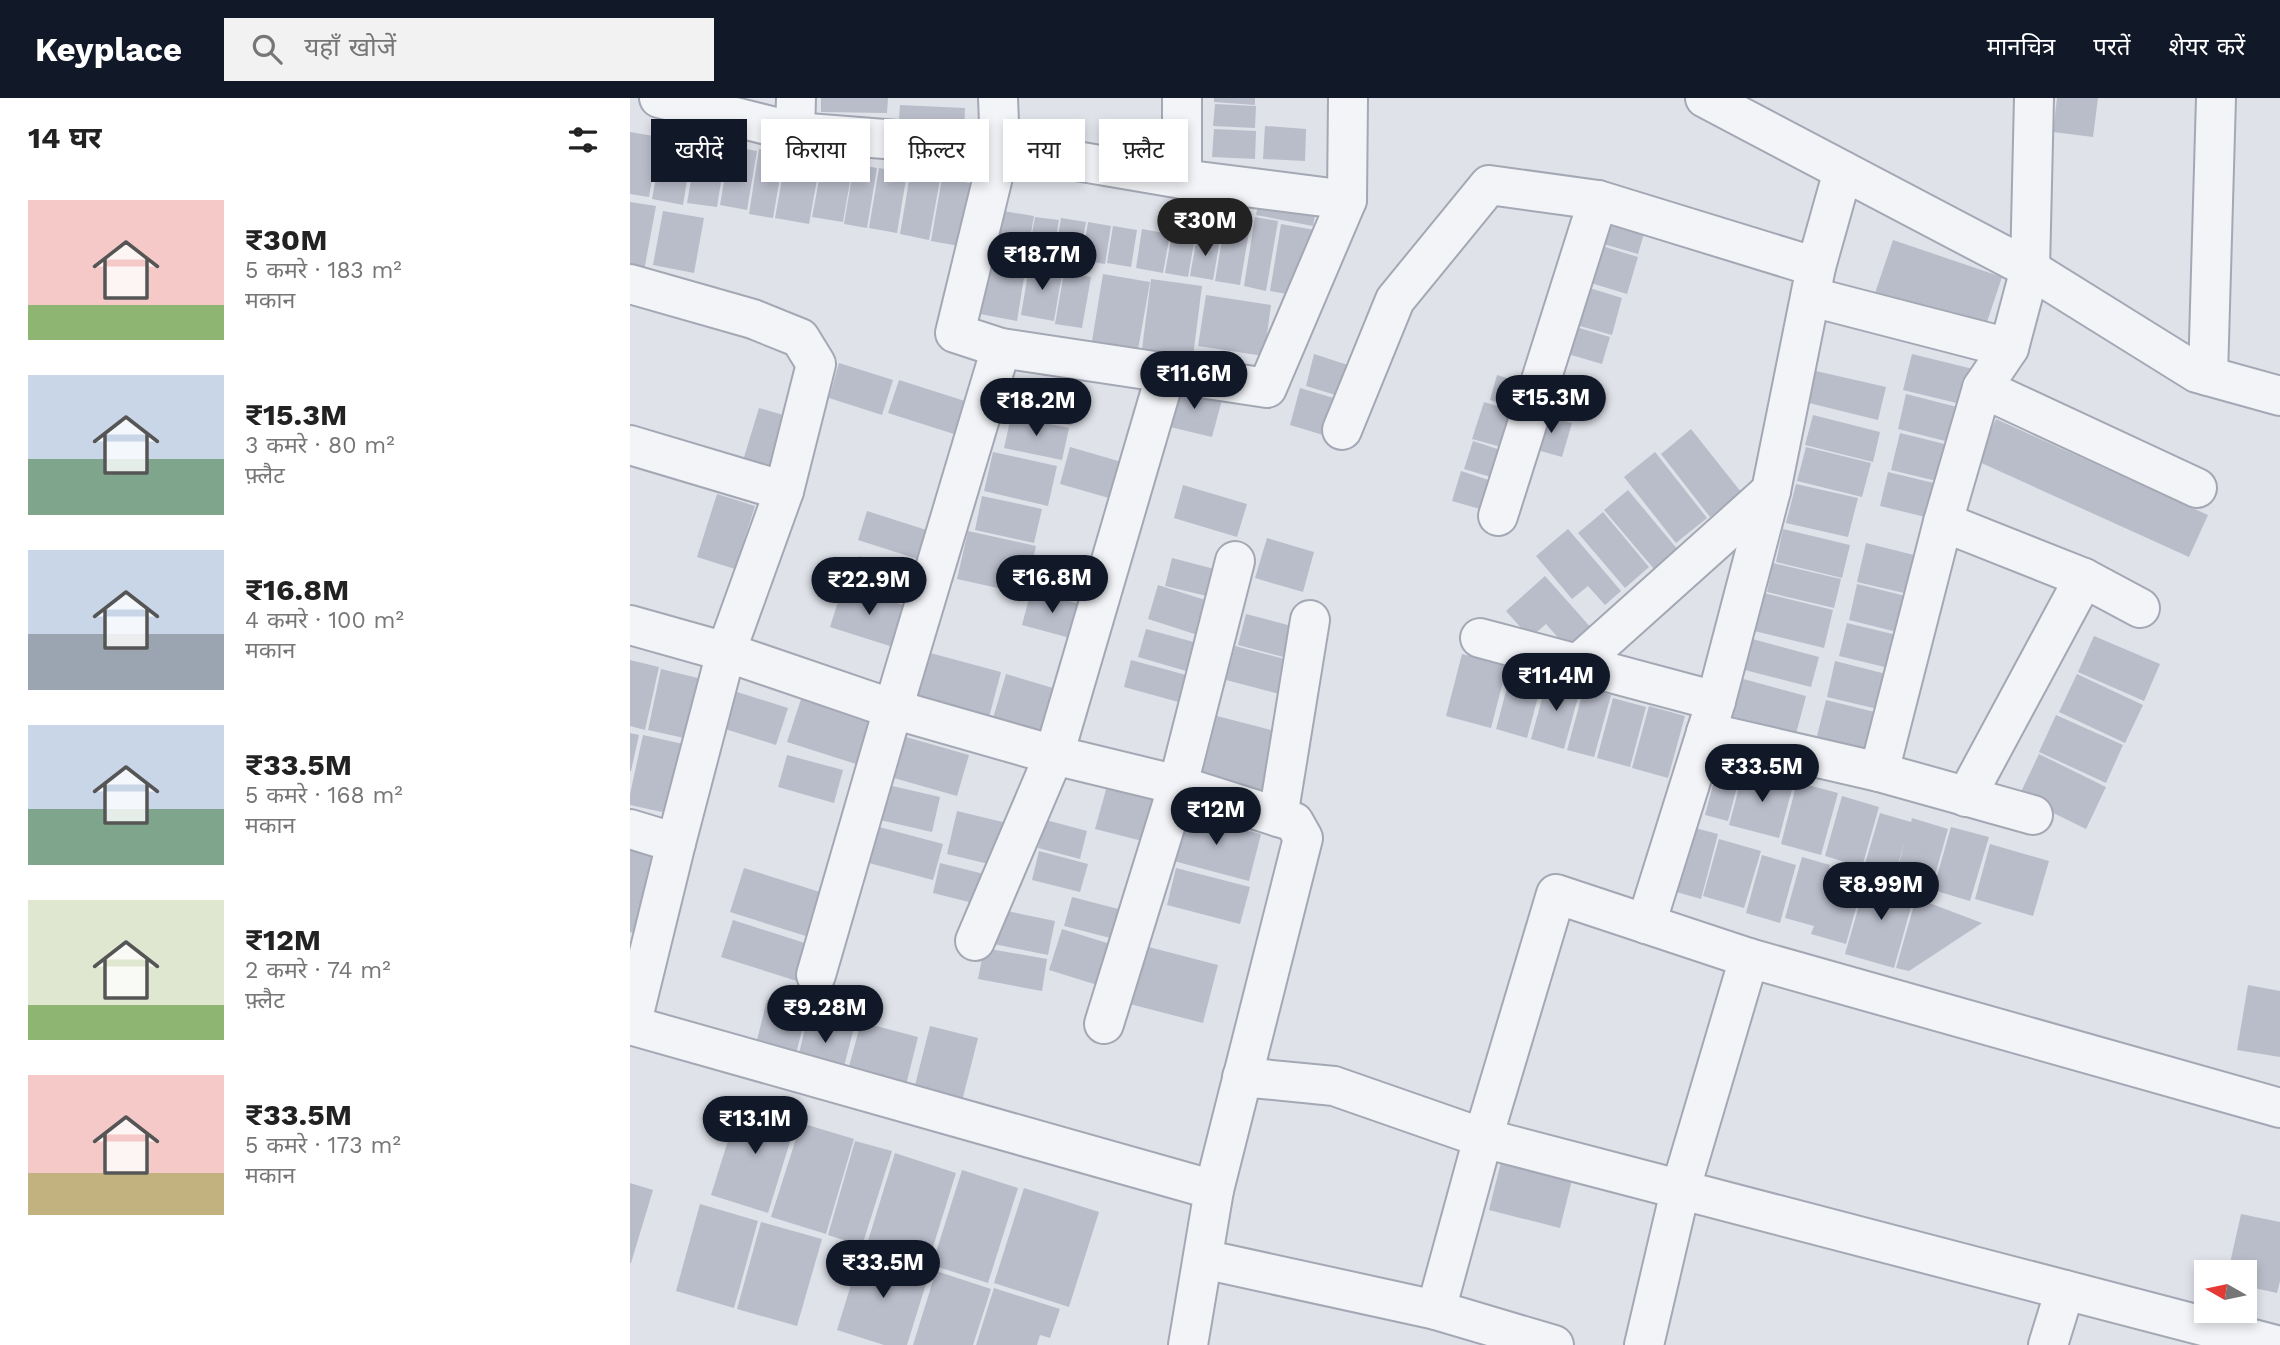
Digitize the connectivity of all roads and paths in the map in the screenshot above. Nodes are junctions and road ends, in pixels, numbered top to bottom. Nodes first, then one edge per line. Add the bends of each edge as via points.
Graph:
1 (659, 98) edge
2 (998, 98) edge
3 (1182, 98) edge
4 (1348, 98) edge
5 (1705, 98) edge
6 (2034, 98) edge
7 (2216, 98) edge
8 (795, 115) edge
9 (1182, 119) edge
10 (1000, 148) junction
11 (1099, 165) edge
12 (1843, 171) junction
13 (1188, 180) edge
14 (1347, 200) junction
15 (1598, 200) junction
16 (2030, 269) junction
17 (1814, 282) junction
18 (630, 284) edge
19 (1001, 348) junction
20 (2009, 348) junction
21 (1166, 373) junction
22 (2208, 376) junction
23 (1982, 388) junction
24 (2280, 396) edge
25 (1342, 430) dead end
26 (630, 445) edge
27 (2197, 488) dead end
28 (1771, 491) junction
29 (784, 492) junction
30 (1498, 516) dead end
31 (1943, 522) junction
32 (1235, 561) dead end
33 (2084, 578) junction
34 (2140, 608) dead end
35 (1310, 620) dead end
36 (630, 625) edge
37 (1480, 638) dead end
38 (726, 652) junction
39 (1578, 664) junction
40 (893, 709) junction
41 (1711, 717) junction
42 (1054, 755) junction
43 (1879, 772) junction
44 (1178, 785) junction
45 (1966, 797) junction
46 (2033, 815) dead end
47 (1278, 817) junction
48 (630, 829) edge
49 (676, 843) junction
50 (1646, 925) junction
51 (975, 941) dead end
52 (1749, 958) junction
53 (816, 975) dead end
54 (1104, 1024) dead end
55 (631, 1026) edge
56 (1242, 1077) junction
57 (2280, 1108) edge
58 (1483, 1138) junction
59 (1214, 1191) junction
60 (1680, 1191) junction
61 (1203, 1259) junction
62 (2065, 1290) junction
63 (1436, 1310) junction
64 (1188, 1345) edge
65 (1554, 1345) edge
66 (1644, 1345) edge
67 (2048, 1345) edge
68 (2276, 1345) edge

1 - 8 street
2 - 10 street
3 - 9 street
4 - 14 street
5 - 12 street
6 - 16 street
7 - 22 street
8 - 10 street
10 - 11 street
10 - 19 street via 955,333
12 - 16 street
12 - 17 street
13 - 14 street
14 - 21 street via 1267,388
15 - 17 street
15 - 25 street via 1489,185 1395,300
15 - 30 street
16 - 20 street
16 - 22 street
17 - 20 street
17 - 28 street
18 - 29 street via 753,319 800,338 816,364
19 - 21 street
19 - 40 street
20 - 23 street
21 - 42 street
22 - 24 street
23 - 27 street
23 - 31 street
26 - 29 street
28 - 39 street
28 - 41 street
29 - 38 street
31 - 33 street
31 - 43 street
32 - 44 street
33 - 34 street
33 - 45 street
35 - 47 street
36 - 38 street
37 - 39 street
38 - 40 street
38 - 49 street
39 - 41 street
40 - 42 street
40 - 53 street
41 - 43 street
41 - 50 street
42 - 44 street
42 - 51 street
43 - 45 street
44 - 47 street
44 - 54 street
45 - 46 street
47 - 56 street via 1294,822 1303,838
48 - 49 street
49 - 55 street
50 - 52 street
50 - 58 street via 1556,894
52 - 57 street
52 - 60 street
55 - 59 street
56 - 58 street via 1334,1086
56 - 59 street
58 - 60 street
58 - 63 street
59 - 61 street
60 - 62 street
60 - 66 street
61 - 63 street
61 - 64 street
62 - 67 street
62 - 68 street
63 - 65 street

